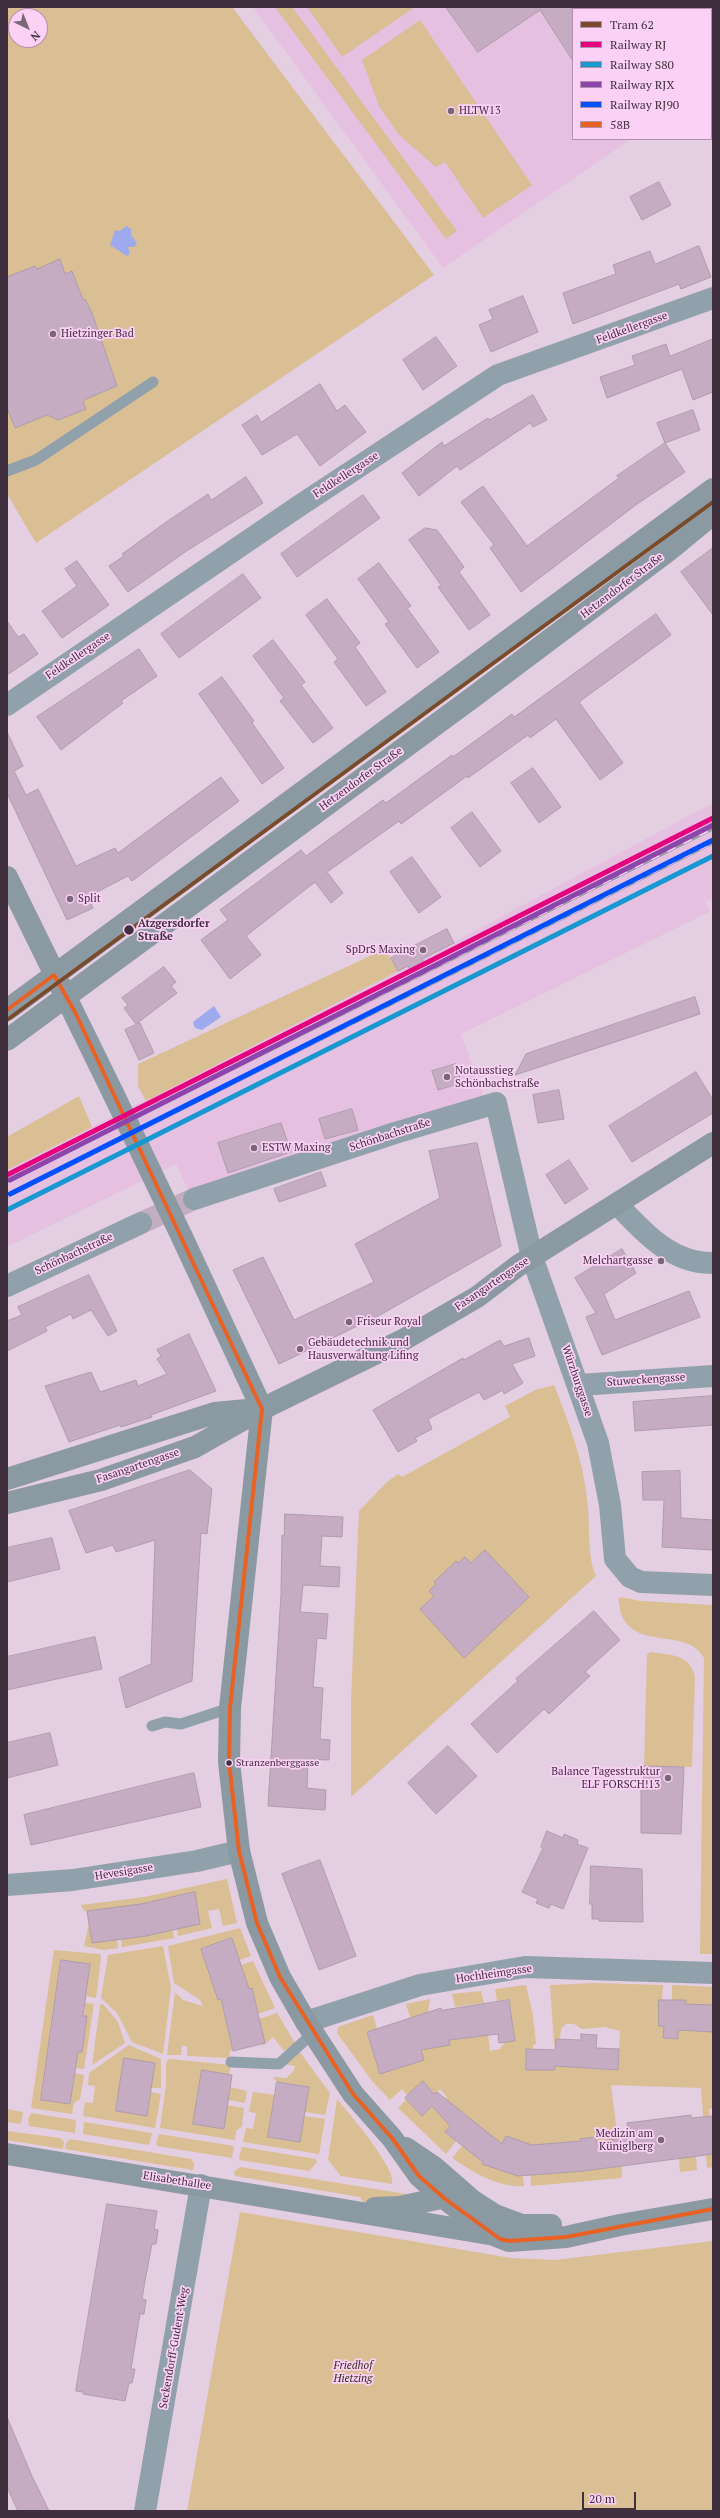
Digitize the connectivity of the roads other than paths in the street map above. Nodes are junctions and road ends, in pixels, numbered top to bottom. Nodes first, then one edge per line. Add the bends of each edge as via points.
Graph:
1 (713, 298) edge
2 (153, 382) dead end
3 (7, 471) edge
4 (713, 490) edge
5 (713, 514) edge
6 (7, 705) edge
7 (7, 877) edge
8 (54, 975) junction
9 (67, 996) junction
10 (7, 1010) edge
11 (7, 1040) edge
12 (496, 1103) joint
13 (713, 1143) edge
14 (194, 1199) tunnel mouth
15 (617, 1204) junction
16 (141, 1223) tunnel mouth
17 (532, 1258) junction
18 (713, 1263) edge
19 (7, 1286) edge
20 (713, 1376) edge
21 (579, 1385) junction
22 (262, 1409) junction
23 (7, 1479) edge
24 (7, 1503) edge
25 (713, 1586) edge
26 (230, 1708) junction
27 (152, 1726) dead end
28 (239, 1851) junction
29 (7, 1885) edge
30 (713, 1973) edge
31 (309, 2027) junction
32 (231, 2062) dead end
33 (7, 2154) edge
34 (202, 2185) junction
35 (453, 2199) junction
36 (713, 2209) edge
37 (346, 2210) junction
38 (412, 2222) junction
39 (620, 2224) junction
40 (491, 2234) junction
41 (145, 2511) edge

1 - 6 street, Feldkellergasse via 498,375 293,510
2 - 3 lane via 36,460
4 - 8 main road, Hetzendorfer Straße
5 - 9 main road, Hetzendorfer Straße via 668,551 490,684
7 - 8 main road
8 - 9 main road
8 - 10 main road, Hetzendorfer Straße
9 - 11 main road, Hetzendorfer Straße
9 - 22 main road, bridge
12 - 14 street, Schönbachstraße
12 - 17 street, Würzburggasse
13 - 15 main road, Fasangartengasse
15 - 17 main road, Fasangartengasse
15 - 18 street via 654,1241 669,1251 701,1263
16 - 19 street, Schönbachstraße
17 - 21 street, Würzburggasse
17 - 22 main road, Fasangartengasse via 477,1298 403,1340
20 - 21 street, Stuweckengasse
21 - 25 street, Würzburggasse via 606,1476 615,1560 630,1577 641,1582
22 - 23 main road, Fasangartengasse via 215,1413
22 - 24 main road, Fasangartengasse via 195,1447 101,1480
22 - 26 main road via 242,1616
26 - 27 lane via 181,1724 165,1722
26 - 28 main road via 229,1762
28 - 29 street, Hevesigasse via 197,1861 73,1880
28 - 31 main road via 257,1923 280,1976
30 - 31 street, Hochheimgasse via 525,1967 420,1985
31 - 32 lane via 279,2064
31 - 35 main road via 353,2094 392,2138 434,2166
33 - 34 main road, Elisabethallee
34 - 37 main road, Elisabethallee
34 - 41 street, Seckendorff-Gudent-Weg
35 - 37 main road, Elisabethallee via 400,2207
35 - 38 main road, Elisabethallee via 437,2214
35 - 39 main road via 522,2225
35 - 40 main road
36 - 39 main road
37 - 38 main road, Elisabethallee
38 - 40 main road, Elisabethallee
39 - 40 main road via 559,2238 509,2241

